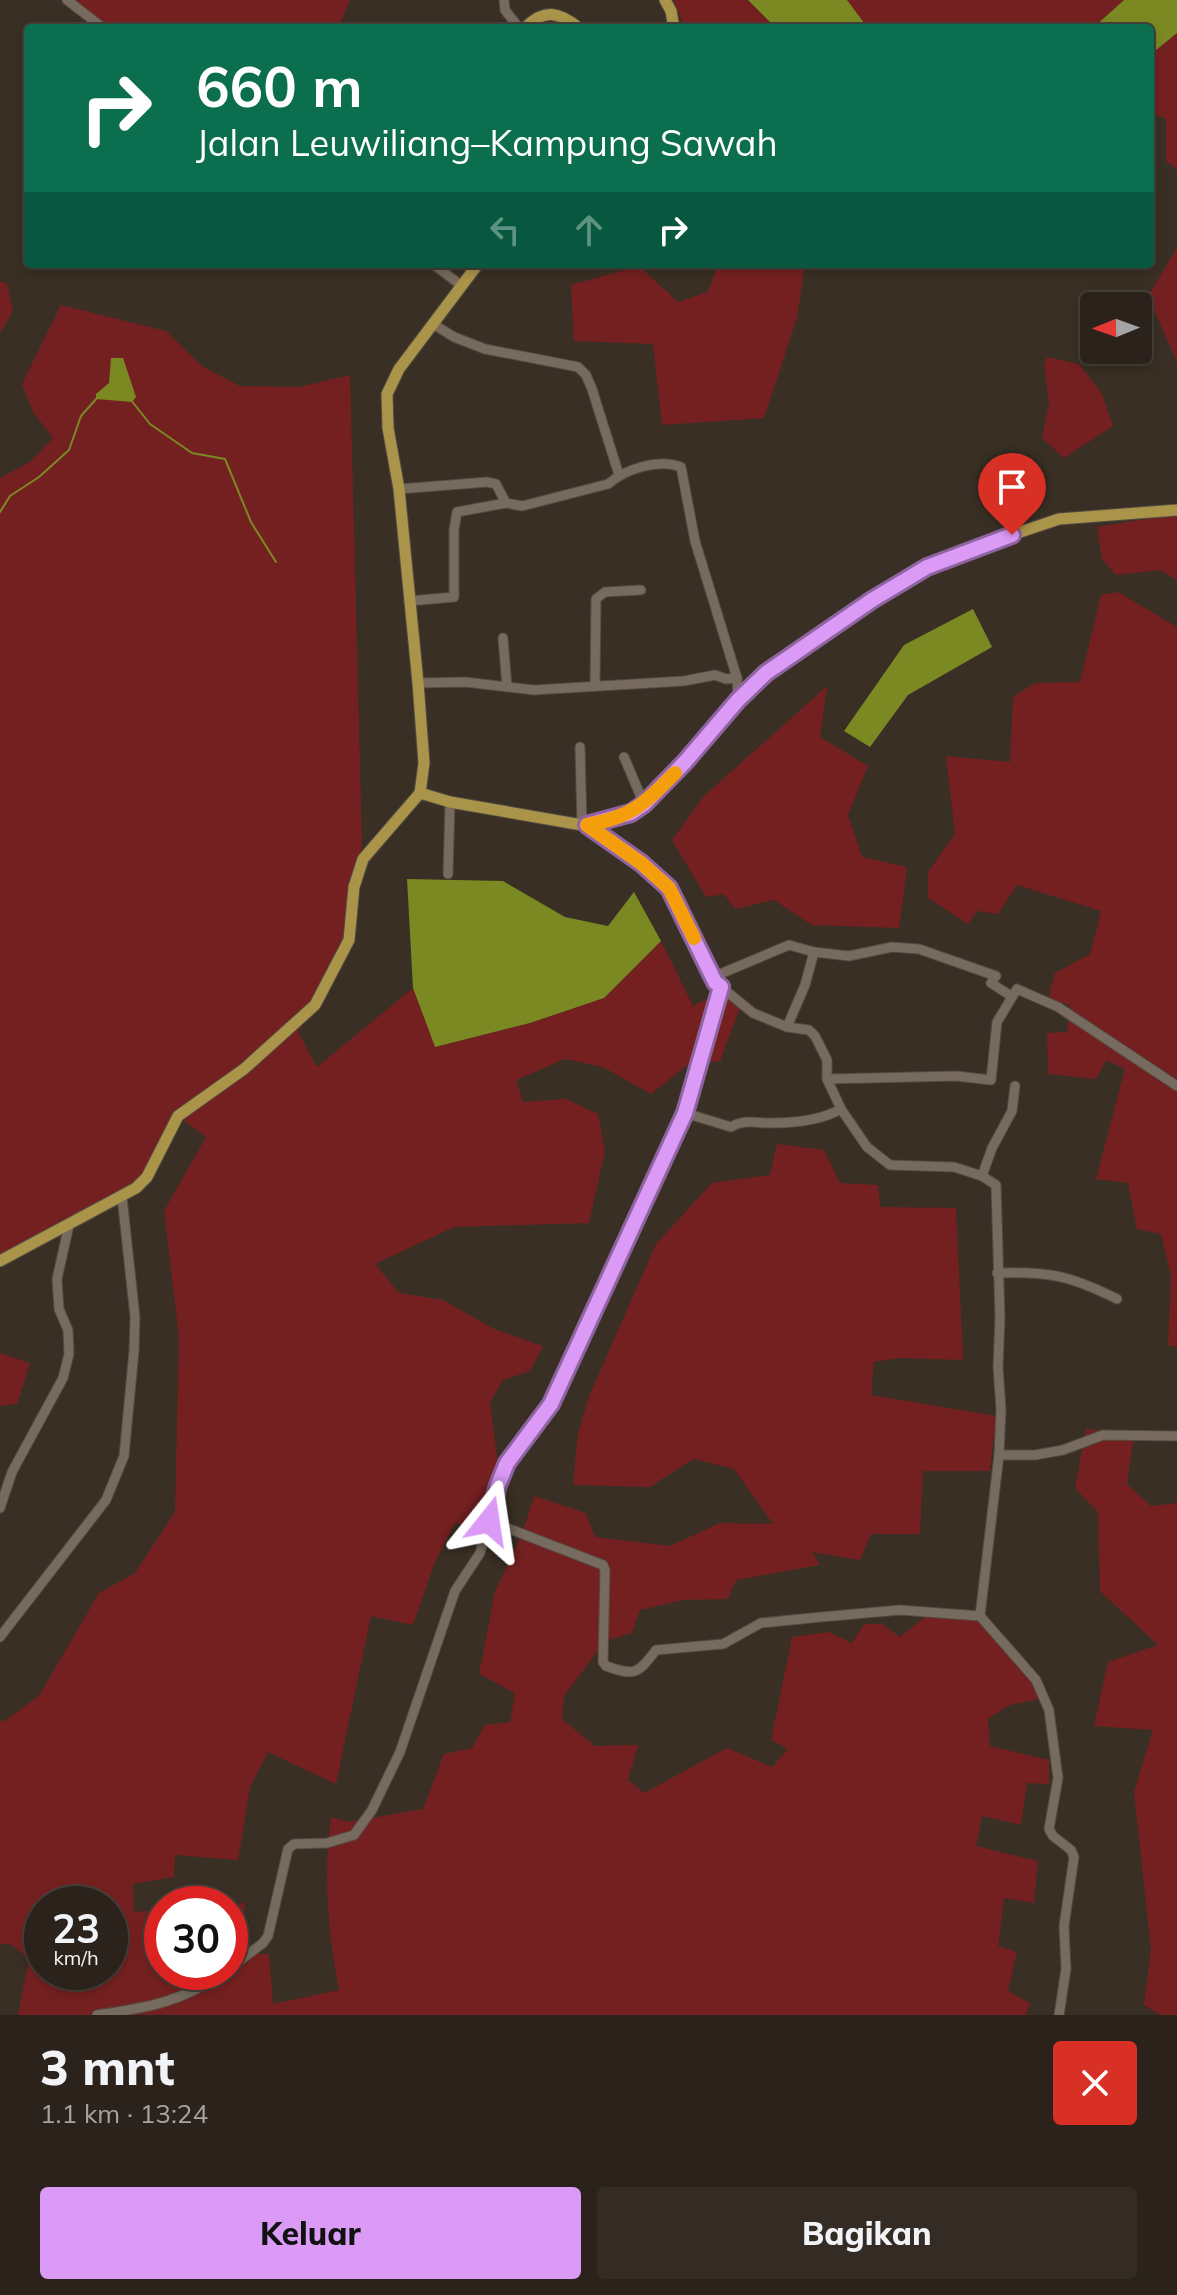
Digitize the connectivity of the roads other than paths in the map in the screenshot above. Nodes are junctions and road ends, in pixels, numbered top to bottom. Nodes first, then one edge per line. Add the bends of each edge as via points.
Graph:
1 (67, 0) edge
2 (504, 0) edge
3 (665, 0) edge
4 (98, 24) edge
5 (516, 24) edge
6 (529, 24) edge
7 (574, 24) edge
8 (673, 24) edge
9 (438, 268) edge
10 (475, 268) edge
11 (462, 286) junction
12 (433, 324) junction
13 (619, 475) junction
14 (399, 489) junction
15 (506, 503) junction
16 (1175, 512) edge
17 (641, 590) dead end
18 (409, 601) junction
19 (503, 638) dead end
20 (737, 678) junction
21 (418, 683) junction
22 (595, 686) junction
23 (507, 687) junction
24 (738, 700) junction
25 (580, 747) dead end
26 (624, 757) dead end
27 (420, 793) junction
28 (450, 802) junction
29 (644, 804) junction
30 (584, 825) junction
31 (448, 874) dead end
32 (814, 952) junction
33 (713, 977) junction
34 (721, 987) junction
35 (1011, 996) junction
36 (787, 1027) junction
37 (827, 1079) junction
38 (1015, 1086) dead end
39 (1177, 1086) edge
40 (841, 1109) junction
41 (685, 1113) junction
42 (982, 1176) junction
43 (122, 1197) junction
44 (69, 1225) junction
45 (0, 1261) edge
46 (997, 1273) junction
47 (1117, 1299) dead end
48 (1177, 1436) edge
49 (999, 1455) junction
50 (0, 1508) edge
51 (489, 1521) junction
52 (980, 1616) junction
53 (1, 1635) edge
54 (248, 1954) edge
55 (196, 1990) edge
56 (97, 2015) edge
57 (1059, 2015) edge

1 - 4 street
2 - 5 street
3 - 8 main road
6 - 7 main road via 546,13
9 - 11 street
10 - 11 main road
11 - 12 main road
12 - 13 street via 485,349 578,367 592,389
12 - 14 main road via 387,394
13 - 15 street via 608,484 522,506
13 - 20 street via 668,461 681,467 695,541
14 - 15 street via 487,482 496,484
14 - 18 main road
15 - 18 street via 457,512 454,597
16 - 24 main road via 1059,519 958,553 872,600 766,673
17 - 22 street via 605,592 596,599
18 - 21 main road
19 - 23 street
20 - 22 street via 715,675
20 - 24 street
21 - 23 street
21 - 27 main road via 424,763
22 - 23 street
24 - 29 main road
25 - 30 street
26 - 29 street
27 - 28 main road
27 - 43 main road via 363,859 354,887 349,940 315,1005 244,1069 178,1116 147,1177
28 - 30 main road
28 - 31 street
29 - 30 main road via 631,813
30 - 33 street via 669,888
32 - 33 street via 789,945
32 - 35 street via 849,956 892,947 919,949 996,976 991,983
32 - 36 street
33 - 34 street
34 - 36 street via 753,1013
34 - 41 street
35 - 37 street via 997,1022 991,1080
35 - 39 street via 1017,989 1058,1007
36 - 37 street via 815,1036 827,1060
37 - 40 street
38 - 42 street via 1012,1111
40 - 41 street via 771,1123 740,1121 731,1127
40 - 42 street via 867,1147 890,1165 954,1167
41 - 51 street via 551,1404 507,1463
42 - 46 street via 996,1185
43 - 44 main road
43 - 53 street via 135,1317 124,1456 106,1500
44 - 45 main road
44 - 50 street via 57,1279 59,1309 68,1330 67,1367 12,1472
46 - 47 street via 1036,1271 1080,1281
46 - 49 street
48 - 49 street via 1103,1435 1063,1450
49 - 52 street
51 - 52 street via 603,1565 603,1662 614,1669 635,1672 656,1650 723,1644 761,1623 900,1610
51 - 54 street via 480,1553 455,1591 400,1752 372,1810 354,1835 288,1849 268,1936
52 - 57 street via 1036,1680 1049,1710 1058,1778 1049,1829 1074,1857
55 - 56 street via 146,2008

